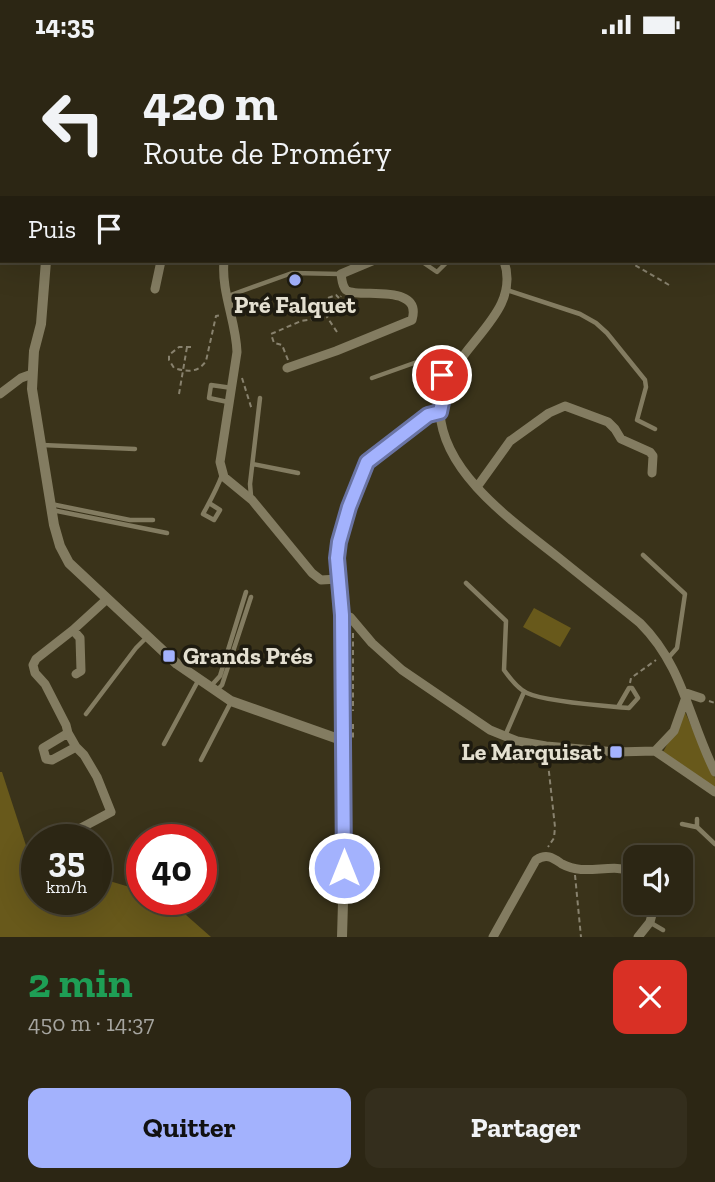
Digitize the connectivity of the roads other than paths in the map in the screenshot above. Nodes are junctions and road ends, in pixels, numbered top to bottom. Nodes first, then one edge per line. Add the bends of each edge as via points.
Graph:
1 (46, 263) edge
2 (162, 263) edge
3 (224, 263) edge
4 (367, 263) edge
5 (424, 263) edge
6 (446, 263) edge
7 (504, 263) edge
8 (341, 274) junction
9 (155, 289) dead end
10 (507, 290) junction
11 (229, 300) junction
12 (289, 367) road end
13 (32, 374) junction
14 (372, 378) dead end
15 (446, 383) junction
16 (232, 389) junction
17 (0, 394) edge
18 (260, 398) dead end
19 (230, 402) junction
20 (440, 412) junction
21 (654, 429) dead end
22 (41, 445) junction
23 (135, 449) dead end
24 (253, 464) junction
25 (298, 473) dead end
26 (652, 473) dead end
27 (222, 474) junction
28 (477, 487) junction
29 (252, 501) junction
30 (209, 503) dead end
31 (51, 507) junction
32 (153, 520) dead end
33 (167, 533) dead end
34 (643, 555) dead end
35 (338, 579) junction
36 (466, 583) dead end
37 (246, 592) dead end
38 (251, 597) dead end
39 (107, 599) junction
40 (342, 615) junction
41 (73, 631) junction
42 (148, 637) junction
43 (667, 655) junction
44 (76, 674) dead end
45 (199, 678) junction
46 (212, 689) junction
47 (524, 692) junction
48 (684, 695) junction
49 (701, 698) dead end
50 (231, 701) junction
51 (618, 707) junction
52 (86, 715) dead end
53 (68, 733) junction
54 (505, 737) junction
55 (344, 741) junction
56 (164, 744) dead end
57 (76, 747) junction
58 (655, 751) junction
59 (201, 760) dead end
60 (715, 772) edge
61 (715, 792) edge
62 (696, 820) dead end
63 (88, 824) edge
64 (682, 824) dead end
65 (697, 827) junction
66 (715, 844) edge
67 (623, 869) edge
68 (652, 915) edge
69 (650, 922) junction
70 (663, 930) dead end
71 (342, 937) edge
72 (493, 937) edge
73 (638, 937) edge

1 - 13 street
2 - 9 street
3 - 11 street
4 - 8 street
5 - 6 lane via 437,272
7 - 10 street
8 - 11 lane via 292,273
8 - 12 street via 347,290 399,296 408,302 413,318
10 - 15 street via 500,308
10 - 21 lane via 580,314 603,329 645,380 637,420
11 - 16 street via 237,343
13 - 17 street
13 - 22 street
14 - 15 lane via 431,357 438,360
15 - 20 street
16 - 19 street
16 - 19 lane via 211,385 209,398
18 - 24 lane
19 - 27 street
20 - 28 street via 447,443
20 - 35 street via 428,415 364,467 339,542
22 - 23 lane
22 - 31 street
24 - 25 lane
24 - 29 lane
26 - 28 street via 650,452 621,439 608,422 565,406 510,442
27 - 29 street
27 - 30 lane
28 - 43 street via 640,623
29 - 35 street via 312,573 321,580
31 - 32 lane
31 - 33 lane
31 - 39 street via 67,560
34 - 43 lane via 685,594 677,649
35 - 40 street
36 - 47 lane via 506,621 504,670
37 - 46 lane
38 - 46 lane via 222,685
39 - 41 street
39 - 42 street
40 - 54 street via 350,617 386,656 426,688
40 - 55 street
41 - 44 street via 80,638 81,671
41 - 53 street via 33,665
42 - 45 street
42 - 52 lane
43 - 48 street
45 - 46 street
45 - 56 lane
46 - 50 street
47 - 51 lane
47 - 54 lane
48 - 49 street
48 - 58 street via 674,731
48 - 60 street
50 - 55 street
50 - 59 lane
51 - 51 lane via 631,708 638,701 632,688
53 - 57 street
53 - 57 street via 43,748 46,759
54 - 58 street via 546,746
55 - 71 street via 348,818
57 - 63 street via 97,777 111,812
58 - 61 street
62 - 65 lane
64 - 65 lane
65 - 66 lane
67 - 72 street via 574,870 543,856 536,860
68 - 69 street
69 - 70 lane
69 - 73 street

